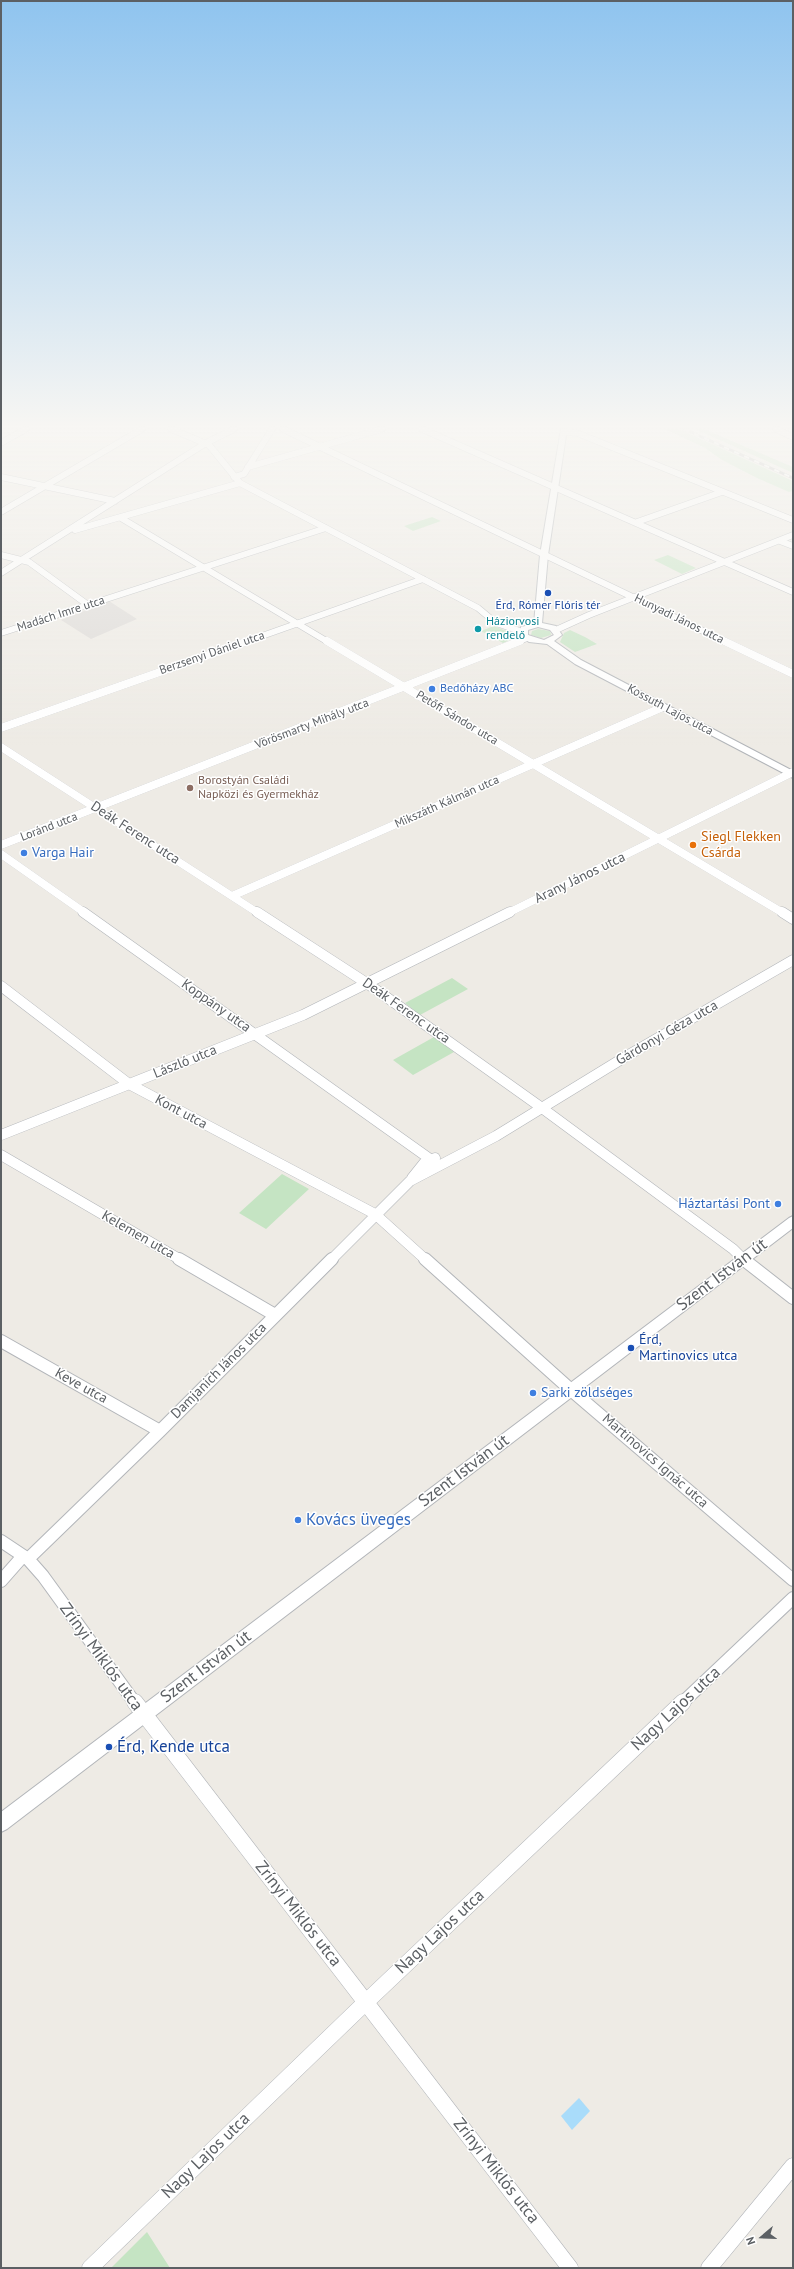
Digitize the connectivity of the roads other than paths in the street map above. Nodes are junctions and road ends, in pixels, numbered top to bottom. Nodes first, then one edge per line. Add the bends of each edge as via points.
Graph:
1 (63, 535) edge
2 (148, 535) edge
3 (305, 535) edge
4 (339, 535) edge
5 (502, 535) edge
6 (548, 535) edge
7 (666, 535) edge
8 (793, 535) edge
9 (780, 541) junction
10 (793, 546) edge
11 (1, 555) edge
12 (544, 555) junction
13 (22, 560) junction
14 (725, 562) junction
15 (204, 568) junction
16 (1, 573) edge
17 (423, 579) junction
18 (793, 592) edge
19 (634, 597) junction
20 (88, 605) junction
21 (297, 623) junction
22 (538, 625) junction
23 (556, 630) junction
24 (1, 633) edge
25 (525, 635) junction
26 (550, 641) junction
27 (793, 674) edge
28 (405, 688) junction
29 (663, 707) junction
30 (1, 728) edge
31 (1, 747) edge
32 (533, 764) junction
33 (792, 774) edge
34 (97, 808) junction
35 (658, 839) junction
36 (1, 845) edge
37 (1, 854) edge
38 (232, 896) junction
39 (793, 918) edge
40 (793, 960) edge
41 (368, 984) junction
42 (1, 986) edge
43 (254, 1034) junction
44 (129, 1084) junction
45 (542, 1108) junction
46 (1, 1135) edge
47 (1, 1154) edge
48 (451, 1158) junction
49 (430, 1159) junction
50 (410, 1182) junction
51 (375, 1214) junction
52 (793, 1221) edge
53 (744, 1259) junction
54 (793, 1298) edge
55 (275, 1315) junction
56 (1, 1341) edge
57 (572, 1390) junction
58 (160, 1431) junction
59 (1, 1541) edge
60 (26, 1558) junction
61 (793, 1580) edge
62 (1, 1581) edge
63 (793, 1598) edge
64 (144, 1715) junction
65 (1, 1823) edge
66 (366, 2002) junction
67 (793, 2166) edge
68 (90, 2268) edge
69 (570, 2268) edge
70 (709, 2268) edge

1 - 13 street
2 - 15 street, Petőfi Sándor utca
3 - 15 street, Madách Imre utca
4 - 17 street
5 - 12 street, Hunyadi János utca
6 - 12 street
7 - 14 street
8 - 9 street
9 - 10 street
9 - 14 street
11 - 13 street
12 - 19 street, Hunyadi János utca
12 - 22 street
13 - 16 street
13 - 20 street via 29,562
14 - 18 street
14 - 19 street
15 - 20 street, Madách Imre utca
15 - 21 street, Petőfi Sándor utca
17 - 21 street, Berzsenyi Dániel utca
17 - 25 street via 478,608 496,624
19 - 23 street
19 - 27 street, Hunyadi János utca
20 - 24 street, Madách Imre utca
21 - 28 street, Petőfi Sándor utca
21 - 30 street, Berzsenyi Dániel utca
22 - 23 street
22 - 25 street via 527,627
23 - 26 street via 558,635
25 - 26 street via 538,641
25 - 28 street, Vörösmarty Mihály utca
26 - 29 street, Kossuth Lajos utca via 574,659
28 - 32 street, Petőfi Sándor utca
28 - 34 street, Vörösmarty Mihály utca
29 - 32 street, Mikszáth Kálmán utca
29 - 33 street, Kossuth Lajos utca
31 - 34 street, Deák Ferenc utca
32 - 35 street, Petőfi Sándor utca
32 - 38 street, Mikszáth Kálmán utca
33 - 35 street, Arany János utca
34 - 36 street, Loránd utca
34 - 38 street, Deák Ferenc utca
35 - 39 street, Petőfi Sándor utca
35 - 41 street, Arany János utca
37 - 43 street, Koppány utca
38 - 41 street, Deák Ferenc utca
40 - 45 street, Gárdonyi Géza utca
41 - 43 street, László utca via 303,1015
41 - 45 street, Deák Ferenc utca
42 - 44 street, Kont utca
43 - 44 street, László utca
43 - 49 street, Koppány utca
44 - 46 street, László utca
44 - 51 street, Kont utca
45 - 48 street, Damjanich János utca via 496,1136
45 - 53 street, Deák Ferenc utca
47 - 55 street, Kelemen utca
48 - 49 street, Damjanich János utca
48 - 50 street, Damjanich János utca
49 - 50 street, Damjanich János utca via 420,1167
50 - 51 street, Damjanich János utca
51 - 55 street, Damjanich János utca
51 - 57 street, Martinovics Ignác utca
52 - 53 street, Szent István út
53 - 54 street, Deák Ferenc utca via 752,1268
53 - 57 street, Szent István út
55 - 58 street, Damjanich János utca
56 - 58 street, Keve utca
57 - 61 street, Martinovics Ignác utca
57 - 64 street, Szent István út
58 - 60 street, Damjanich János utca
59 - 60 street, Zrínyi Miklós utca
60 - 62 street, Damjanich János utca
60 - 64 street, Zrínyi Miklós utca via 43,1576
63 - 66 street, Nagy Lajos utca
64 - 65 street, Szent István út
64 - 66 street, Zrínyi Miklós utca
66 - 68 street, Nagy Lajos utca
66 - 69 street, Zrínyi Miklós utca
67 - 70 street

